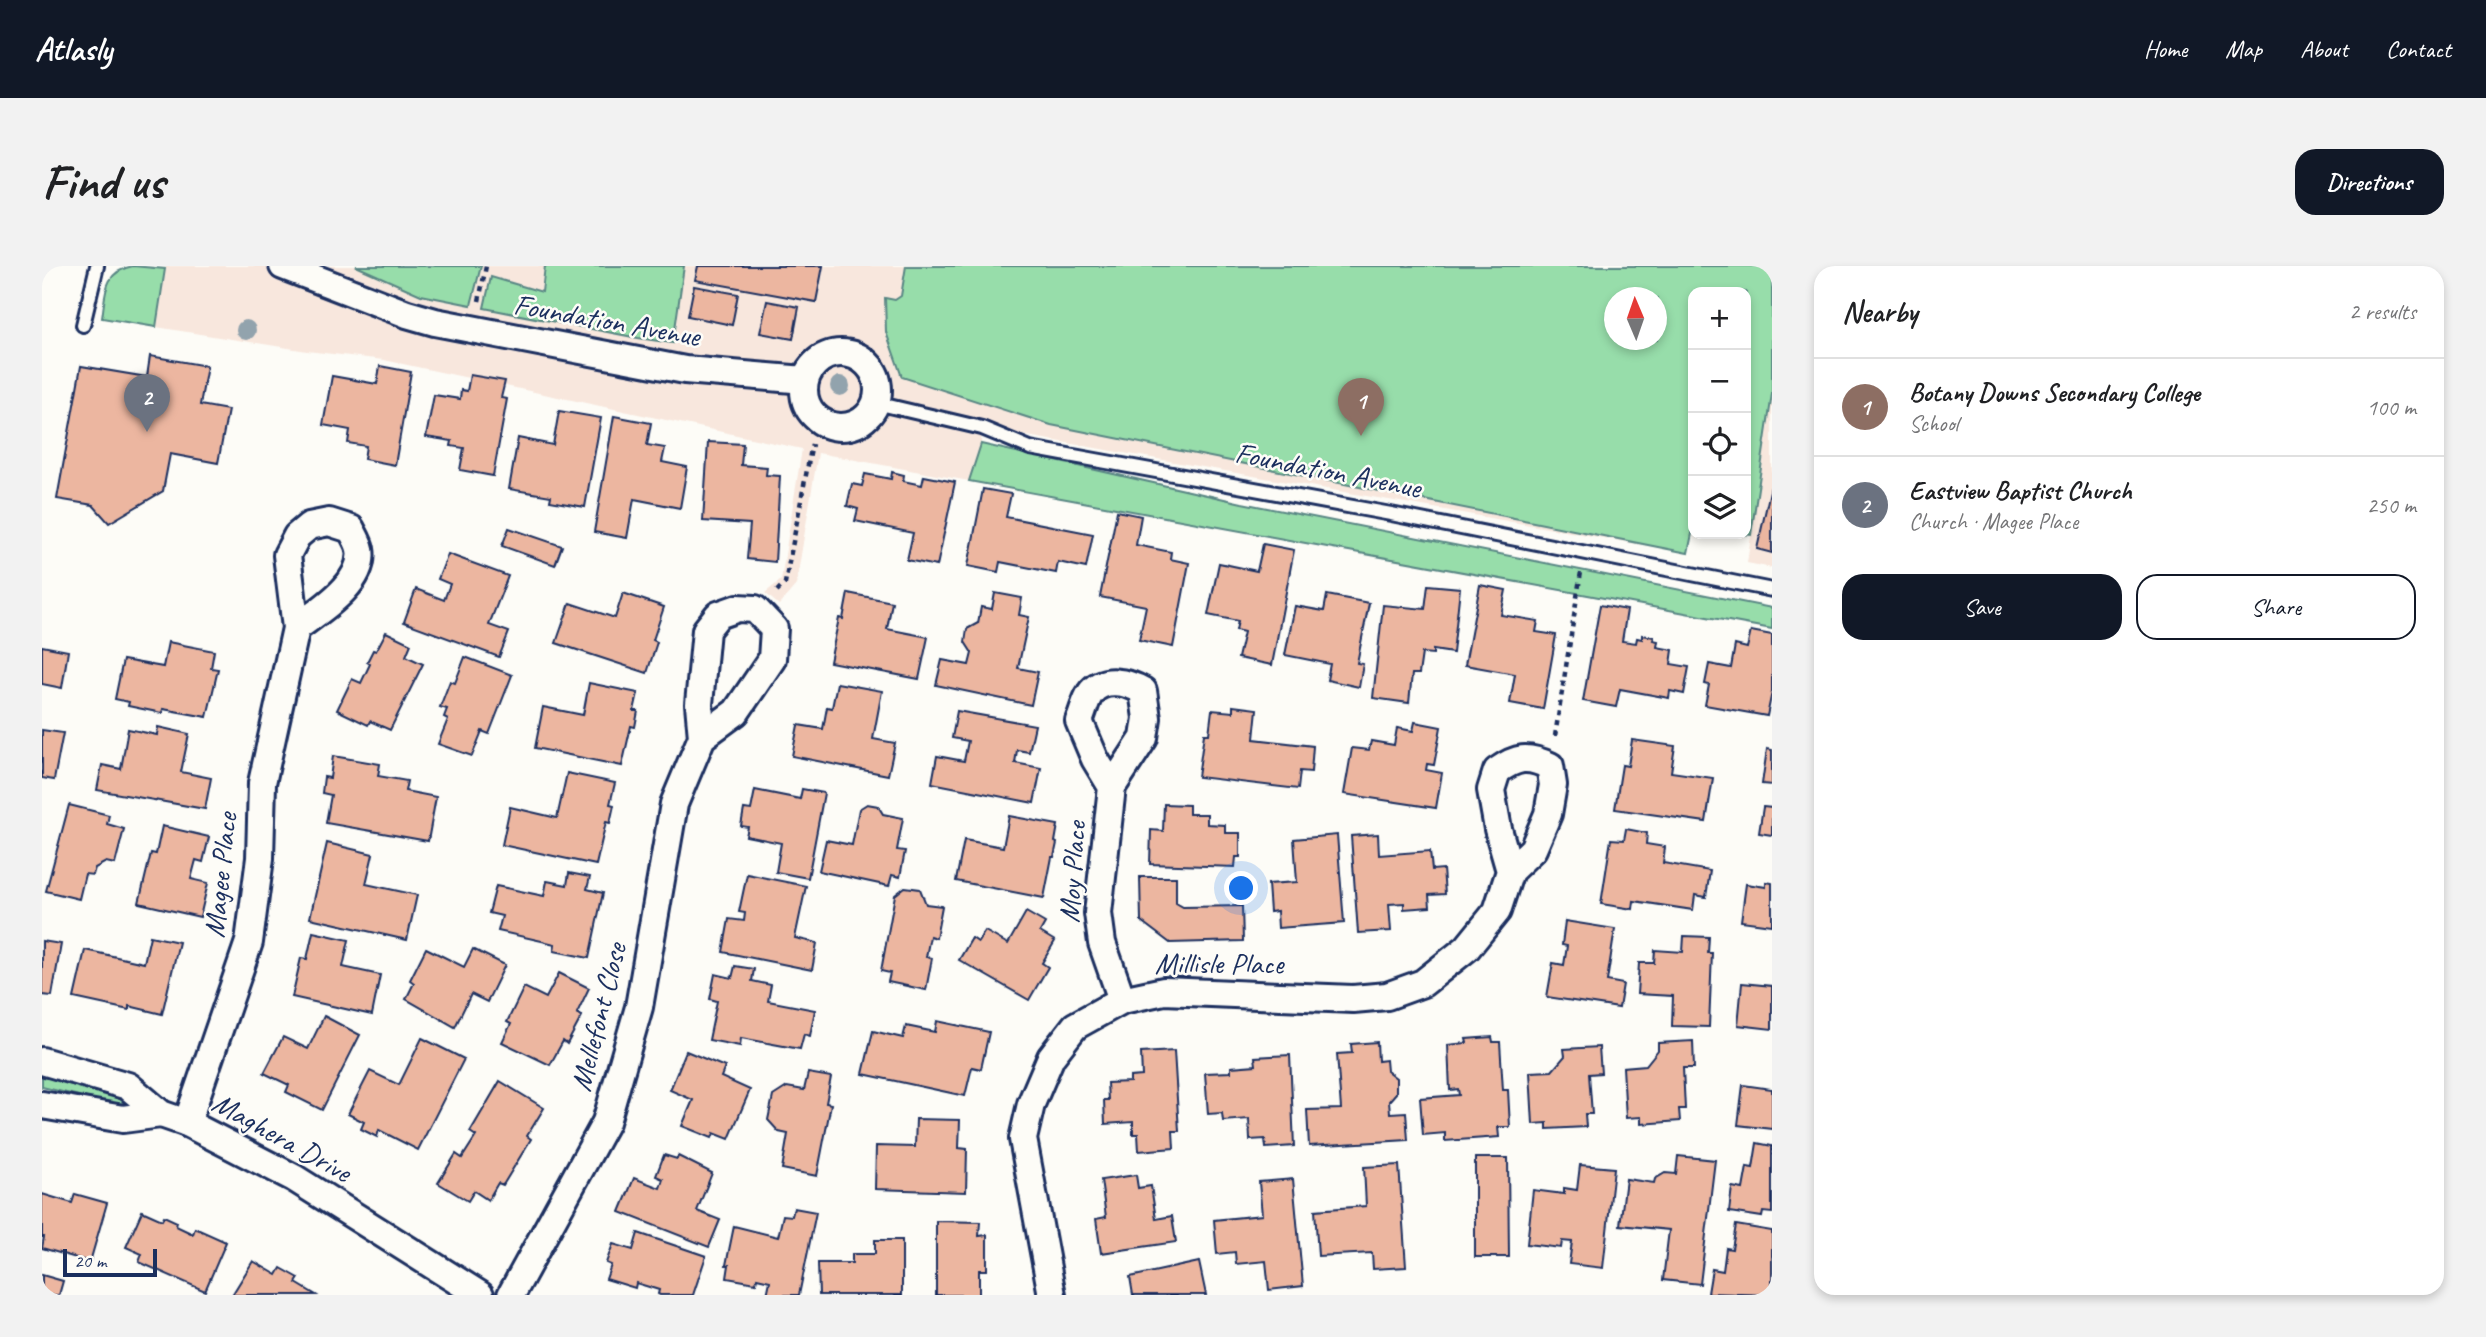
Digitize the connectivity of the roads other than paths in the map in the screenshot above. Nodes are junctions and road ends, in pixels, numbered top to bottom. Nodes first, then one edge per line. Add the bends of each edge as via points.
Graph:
1 (97, 266) edge
2 (283, 266) edge
3 (83, 325) dead end
4 (805, 380) junction
5 (876, 403) junction
6 (1772, 590) edge
7 (296, 628) dead end
8 (702, 737) junction
9 (1112, 787) dead end
10 (1510, 871) junction
11 (1122, 1000) junction
12 (42, 1061) edge
13 (42, 1105) edge
14 (161, 1114) junction
15 (187, 1123) junction
16 (480, 1295) edge
17 (510, 1295) edge
18 (1052, 1295) edge

1 - 3 lane
2 - 4 street, Foundation Avenue via 435,323 685,370
4 - 5 street via 812,412 835,426 852,425 867,417
4 - 5 street via 818,361 839,352 851,354 863,359 877,379
5 - 6 lane, Foundation Avenue via 982,428 1030,449 1391,514
7 - 15 street, Magee Place via 262,783 260,858 249,942
8 - 8 street, Mellefont Close via 736,712 772,659 774,629 755,609 738,608 718,615 706,630 699,704
8 - 17 street, Mellefont Close via 674,804 639,1007 606,1122
9 - 11 street, Moy Place via 1098,912 1102,943
10 - 10 street, Millisle Place via 1533,849 1548,814 1553,785 1550,766 1536,759 1513,760 1497,771 1491,790
10 - 11 street, Millisle Place via 1497,911 1468,948 1423,983 1387,996 1353,999 1164,991
11 - 18 street, Millisle Place via 1075,1026 1051,1057 1031,1104 1023,1139
12 - 14 street, Maghera Drive via 128,1086
13 - 14 street via 123,1119
14 - 15 street, Maghera Drive
15 - 16 street, Maghera Drive via 294,1178

